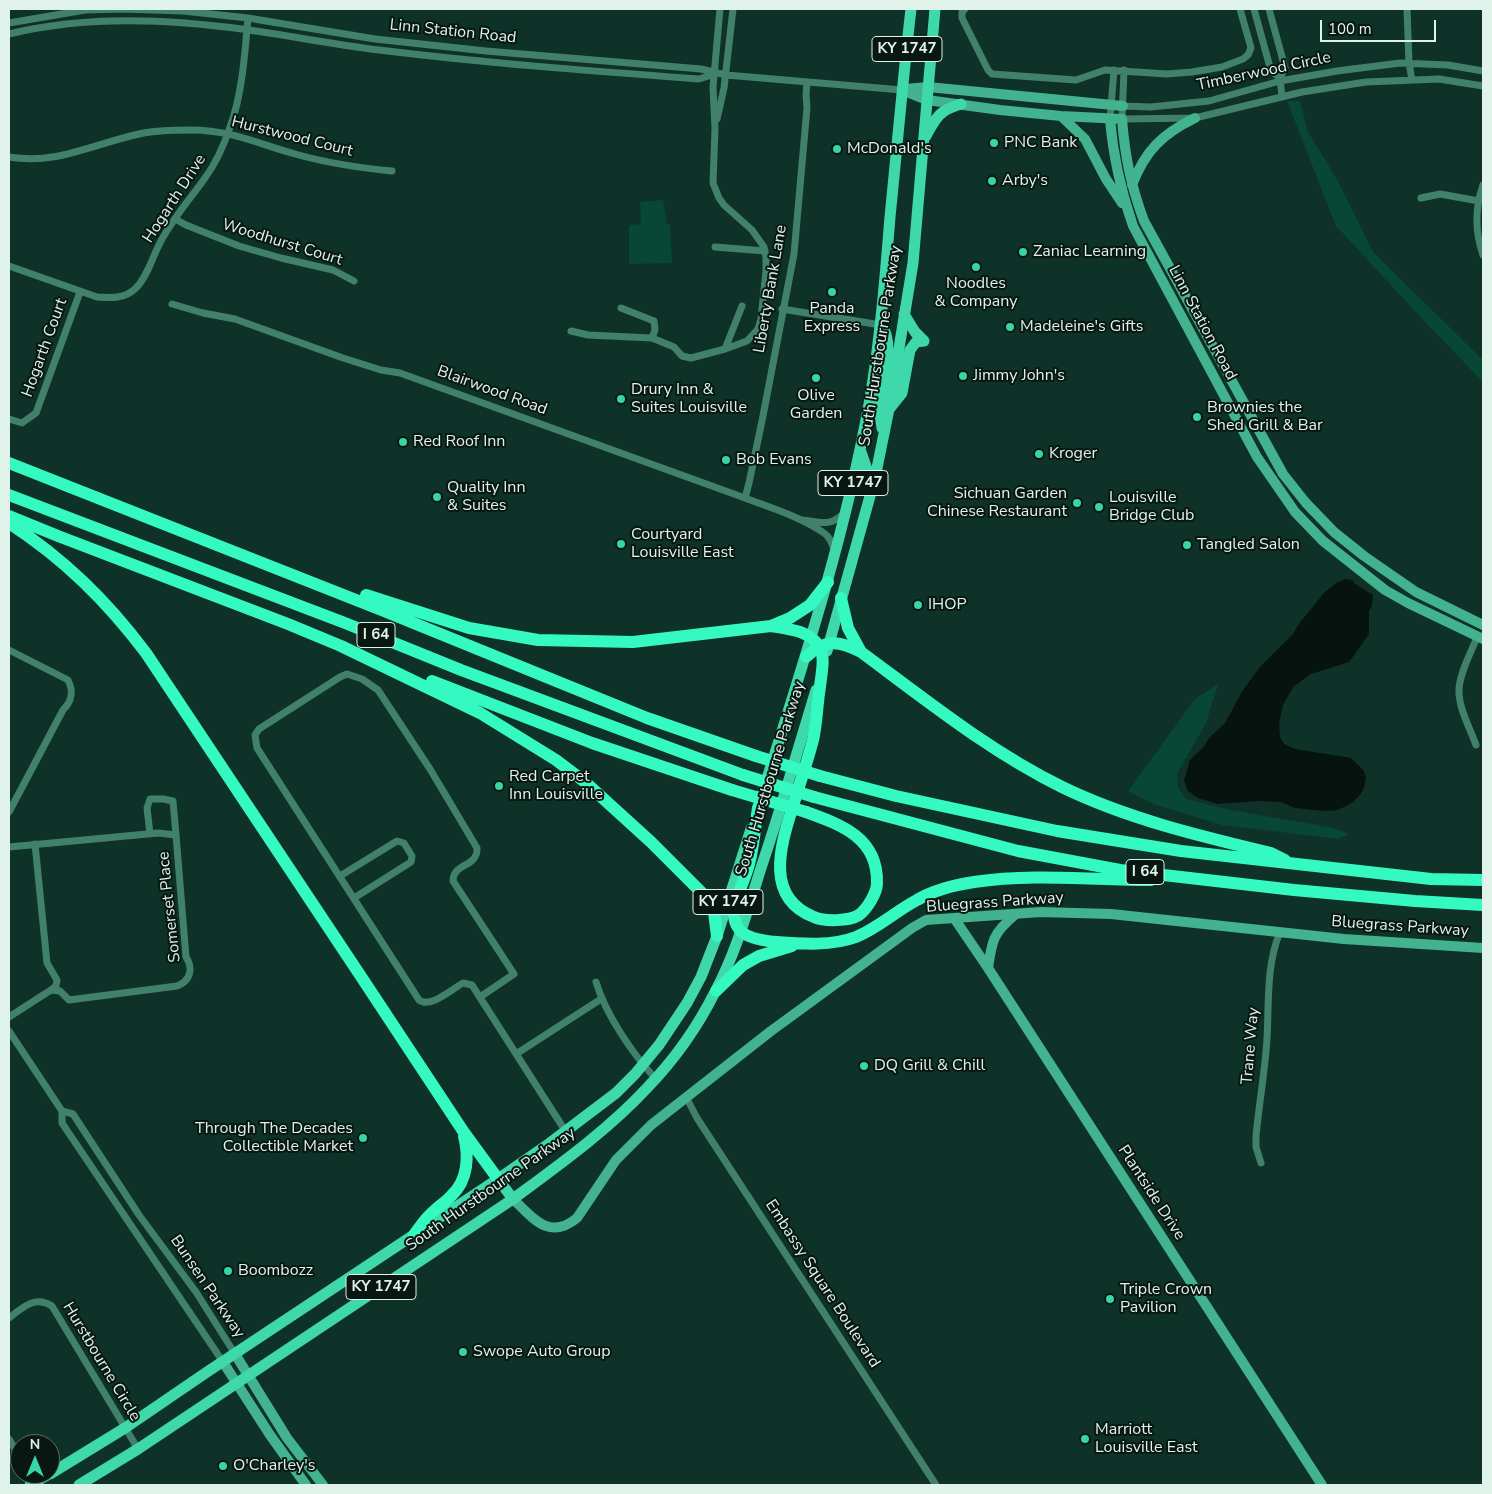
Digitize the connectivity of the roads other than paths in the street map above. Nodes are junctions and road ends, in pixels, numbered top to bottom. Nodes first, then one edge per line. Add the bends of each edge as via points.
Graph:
1 (720, 9) edge
2 (733, 9) edge
3 (911, 9) edge
4 (936, 9) edge
5 (964, 9) edge
6 (1240, 9) edge
7 (1254, 9) edge
8 (1269, 9) edge
9 (1407, 9) edge
10 (85, 10) junction
11 (248, 18) junction
12 (86, 21) junction
13 (9, 22) edge
14 (247, 30) junction
15 (9, 34) edge
16 (382, 39) junction
17 (381, 50) junction
18 (486, 51) junction
19 (485, 61) junction
20 (1409, 62) junction
21 (642, 64) junction
22 (1114, 70) junction
23 (1124, 70) junction
24 (1483, 71) edge
25 (642, 74) junction
26 (715, 74) junction
27 (726, 75) junction
28 (1280, 80) junction
29 (1412, 80) junction
30 (807, 82) junction
31 (1483, 86) edge
32 (928, 87) junction
33 (902, 90) junction
34 (1282, 96) junction
35 (927, 100) junction
36 (960, 104) junction
37 (1110, 106) junction
38 (1123, 106) junction
39 (1061, 116) junction
40 (1195, 118) junction
41 (1110, 119) junction
42 (1122, 119) junction
43 (715, 129) junction
44 (228, 134) junction
45 (925, 140) junction
46 (9, 157) edge
47 (392, 171) dead end
48 (1483, 185) edge
49 (1132, 186) junction
50 (1421, 198) dead end
51 (1479, 201) junction
52 (1127, 209) junction
53 (175, 219) junction
54 (714, 247) dead end
55 (765, 251) junction
56 (1483, 255) edge
57 (9, 266) edge
58 (354, 281) dead end
59 (80, 292) junction
60 (172, 304) dead end
61 (742, 306) dead end
62 (621, 308) dead end
63 (782, 309) junction
64 (904, 314) junction
65 (881, 325) junction
66 (571, 331) dead end
67 (652, 338) junction
68 (725, 349) junction
69 (889, 409) junction
70 (9, 419) edge
71 (884, 439) junction
72 (860, 450) junction
73 (9, 462) edge
74 (875, 478) junction
75 (9, 495) edge
76 (744, 498) junction
77 (847, 510) junction
78 (9, 516) edge
79 (798, 519) junction
80 (9, 523) edge
81 (835, 554) junction
82 (252, 560) junction
83 (828, 582) junction
84 (841, 598) junction
85 (1483, 625) edge
86 (771, 626) junction
87 (1480, 638) edge
88 (820, 643) junction
89 (340, 646) junction
90 (9, 650) edge
91 (861, 652) junction
92 (806, 657) joint
93 (822, 668) junction
94 (1476, 745) dead end
95 (758, 808) junction
96 (10, 809) edge
97 (150, 834) junction
98 (176, 835) junction
99 (35, 844) junction
100 (9, 846) edge
101 (1296, 865) junction
102 (340, 876) junction
103 (1208, 880) junction
104 (1483, 880) edge
105 (354, 898) junction
106 (1483, 905) edge
107 (1016, 914) junction
108 (954, 918) junction
109 (741, 931) junction
110 (1280, 932) junction
111 (717, 936) junction
112 (803, 943) junction
113 (1483, 948) edge
114 (988, 968) junction
115 (596, 982) dead end
116 (51, 990) junction
117 (716, 991) junction
118 (480, 998) junction
119 (601, 999) junction
120 (9, 1017) edge
121 (9, 1031) edge
122 (516, 1054) junction
123 (643, 1064) junction
124 (656, 1078) junction
125 (686, 1098) junction
126 (62, 1111) junction
127 (463, 1132) junction
128 (566, 1132) junction
129 (1261, 1163) dead end
130 (498, 1179) junction
131 (513, 1199) junction
132 (414, 1235) junction
133 (9, 1318) edge
134 (235, 1354) junction
135 (223, 1362) junction
136 (249, 1375) junction
137 (236, 1383) junction
138 (126, 1428) junction
139 (138, 1449) junction
140 (60, 1468) edge
141 (79, 1485) edge
142 (306, 1485) edge
143 (323, 1485) edge
144 (936, 1485) edge
145 (1322, 1485) edge

1 - 26 street
2 - 27 street
3 - 33 main road, South Hurstbourne Parkway / KY 1747
4 - 32 main road, South Hurstbourne Parkway / KY 1747
5 - 22 street via 962,18 992,74 1076,80 1098,71
6 - 23 street via 1251,48 1248,55 1232,64 1192,72 1151,74
7 - 28 street via 1271,71
8 - 28 street via 1285,68
9 - 20 street
10 - 11 street, Linn Station Road via 183,11
10 - 12 street
10 - 13 street, Linn Station Road
11 - 14 street, Hogarth Drive
11 - 16 street, Linn Station Road
12 - 14 street, Linn Station Road via 164,22
12 - 15 street, Linn Station Road
14 - 17 street, Linn Station Road
14 - 44 street, Hogarth Drive via 238,100
16 - 17 street
16 - 18 street, Linn Station Road
17 - 19 street, Linn Station Road
18 - 19 street
18 - 21 street, Linn Station Road
19 - 25 street, Linn Station Road
20 - 24 street, Timberwood Circle
20 - 28 street, Timberwood Circle
20 - 29 street
21 - 25 street
21 - 26 street, Linn Station Road via 701,69
22 - 23 street
22 - 37 street
23 - 38 street
25 - 26 street, Linn Station Road via 699,79
26 - 27 street, Linn Station Road
26 - 43 street
27 - 30 street, Linn Station Road
27 - 43 street
28 - 34 street
28 - 38 street, Timberwood Circle via 1209,100 1151,107
29 - 31 street, Timberwood Circle via 1439,79
29 - 34 street, Timberwood Circle via 1333,86
30 - 33 street, Linn Station Road
30 - 63 street, Liberty Bank Lane via 794,254
32 - 33 street, Linn Station Road
32 - 35 main road, South Hurstbourne Parkway / KY 1747
32 - 37 street, Linn Station Road
33 - 35 street, Linn Station Road
33 - 65 main road, South Hurstbourne Parkway / KY 1747
34 - 40 street, Timberwood Circle
35 - 36 street, Linn Station Road
35 - 45 main road, South Hurstbourne Parkway / KY 1747
36 - 39 street, Linn Station Road
36 - 45 main road via 936,116
37 - 38 street, Timberwood Circle
37 - 41 street
38 - 42 street
39 - 41 street, Linn Station Road
39 - 52 street via 1085,139 1106,179
40 - 42 street, Timberwood Circle
40 - 49 street via 1158,142 1139,166
41 - 42 street, Timberwood Circle
41 - 52 street, Linn Station Road via 1114,154
42 - 49 street, Linn Station Road
43 - 55 street via 714,188 724,205 761,240
44 - 46 street, Hurstwood Court via 194,130 151,132 65,156
44 - 47 street, Hurstwood Court via 317,160
44 - 53 street, Hogarth Drive via 206,177
45 - 64 main road, South Hurstbourne Parkway / KY 1747
48 - 51 street
49 - 85 street, Linn Station Road via 1144,222 1288,481 1334,532 1364,556 1416,592
50 - 51 street via 1440,194
51 - 56 street via 1477,227
52 - 87 street, Linn Station Road via 1133,226 1257,457 1295,512 1323,541 1385,590
53 - 58 street, Woodhurst Court via 239,246 333,270
53 - 59 street, Hogarth Drive via 133,290 112,298
54 - 55 street
55 - 68 street via 761,324 747,341
57 - 59 street, Hogarth Drive
59 - 70 street, Hogarth Court via 36,413 22,424
60 - 76 street, Blairwood Road via 203,314 235,319 343,358 400,373
61 - 68 street
62 - 67 street via 654,321
63 - 65 street
63 - 76 street, Liberty Bank Lane
64 - 69 main road, South Hurstbourne Parkway / KY 1747
64 - 69 main road via 924,341 916,342 910,350 902,393
65 - 71 main road via 888,343 880,407
65 - 72 main road, South Hurstbourne Parkway / KY 1747
66 - 67 street via 588,335
67 - 68 street via 669,344 686,358
69 - 71 main road, South Hurstbourne Parkway / KY 1747
71 - 74 main road, South Hurstbourne Parkway / KY 1747
72 - 74 main road via 869,475
72 - 77 main road, South Hurstbourne Parkway / KY 1747
73 - 82 highway, I 64
74 - 84 main road, South Hurstbourne Parkway / KY 1747
75 - 103 highway, I 64, bridge via 743,776 1018,851 1120,870
76 - 79 street, Blairwood Road
77 - 79 street, Blairwood Road via 831,523
77 - 81 main road, South Hurstbourne Parkway / KY 1747
78 - 89 highway
79 - 81 street, Blairwood Road via 825,534 831,540
80 - 127 highway via 78,576 131,633
81 - 83 main road, South Hurstbourne Parkway / KY 1747
82 - 86 highway via 469,628 538,640 633,642
82 - 101 highway, I 64, bridge via 647,718 820,776 896,796 1057,830 1181,851
83 - 86 highway via 810,605
83 - 88 main road, South Hurstbourne Parkway / KY 1747
84 - 88 main road, South Hurstbourne Parkway / KY 1747
84 - 91 highway via 848,628
86 - 88 highway via 798,631
87 - 94 street via 1459,688
88 - 91 highway via 846,644
88 - 92 highway
88 - 93 highway
89 - 93 highway, bridge via 592,743 732,790 806,812 836,822 855,834 870,850 878,869 877,888 858,915 822,921 804,914 790,899 781,882 779,863 781,844 813,739
89 - 111 highway via 480,713 585,782 706,896 714,912
90 - 96 street via 68,680 72,692 68,705
91 - 101 highway via 963,729 1062,787 1137,817 1271,854
92 - 95 main road, South Hurstbourne Parkway / KY 1747
93 - 109 main road, South Hurstbourne Parkway / KY 1747
95 - 109 highway via 750,862 734,916
95 - 111 main road, South Hurstbourne Parkway / KY 1747
97 - 98 street, Somerset Place
97 - 98 street via 150,800 163,799 173,801
97 - 99 street, Somerset Place
98 - 116 street, Somerset Place via 186,957 191,968 183,984 69,1000 60,991
99 - 100 street, Somerset Place
99 - 116 street via 47,963 57,980
101 - 104 highway, I 64 via 1431,879
102 - 105 street
102 - 105 street via 397,841 404,843 412,856 411,862
102 - 118 street via 257,748 255,735 259,729 347,674 378,690 477,848 474,860 456,870 453,881 514,974
103 - 106 highway, I 64
103 - 112 highway via 1049,878 974,882 925,895 854,938
105 - 118 street via 422,1002 431,1003 463,983 472,986
107 - 108 street, Bluegrass Parkway
107 - 110 street, Bluegrass Parkway via 1111,914
107 - 114 street via 997,932
108 - 114 street, Plantside Drive
108 - 125 street, Bluegrass Parkway via 926,920 912,928
109 - 112 highway via 768,941
109 - 117 main road, South Hurstbourne Parkway / KY 1747
110 - 113 street, Bluegrass Parkway
110 - 129 street, Trane Way via 1270,977 1267,1042 1256,1136
111 - 123 main road, South Hurstbourne Parkway / KY 1747 via 687,1003
112 - 117 highway via 759,956 743,965
114 - 145 street, Plantside Drive
115 - 119 street
116 - 120 street
117 - 124 main road, South Hurstbourne Parkway / KY 1747 via 699,1021
118 - 122 street
119 - 122 street
119 - 123 street
121 - 126 street, Bunsen Parkway
122 - 128 street
123 - 124 street
123 - 128 main road, South Hurstbourne Parkway / KY 1747 via 616,1093
124 - 131 main road, South Hurstbourne Parkway / KY 1747 via 568,1158
125 - 131 street, Bluegrass Parkway via 628,1145 571,1223 562,1228 544,1226
125 - 144 street, Embassy Square Boulevard
126 - 134 street, Bunsen Parkway via 73,1114
126 - 135 street, Bunsen Parkway via 62,1123
127 - 130 highway
127 - 132 highway via 467,1150 461,1184
128 - 130 main road, South Hurstbourne Parkway / KY 1747
130 - 131 main road
130 - 132 main road, South Hurstbourne Parkway / KY 1747
131 - 136 main road, South Hurstbourne Parkway / KY 1747
132 - 134 main road, South Hurstbourne Parkway / KY 1747
133 - 138 street, Hurstbourne Circle via 32,1302 45,1302 52,1306
134 - 135 main road, South Hurstbourne Parkway / KY 1747
134 - 136 street, Bunsen Parkway
135 - 137 street, Bunsen Parkway
135 - 138 main road, South Hurstbourne Parkway / KY 1747
136 - 137 main road, South Hurstbourne Parkway / KY 1747
136 - 143 street, Bunsen Parkway via 287,1438
137 - 139 main road, South Hurstbourne Parkway / KY 1747
137 - 142 street, Bunsen Parkway
138 - 139 street, Hurstbourne Circle
138 - 140 main road, South Hurstbourne Parkway / KY 1747
139 - 141 main road, South Hurstbourne Parkway / KY 1747

